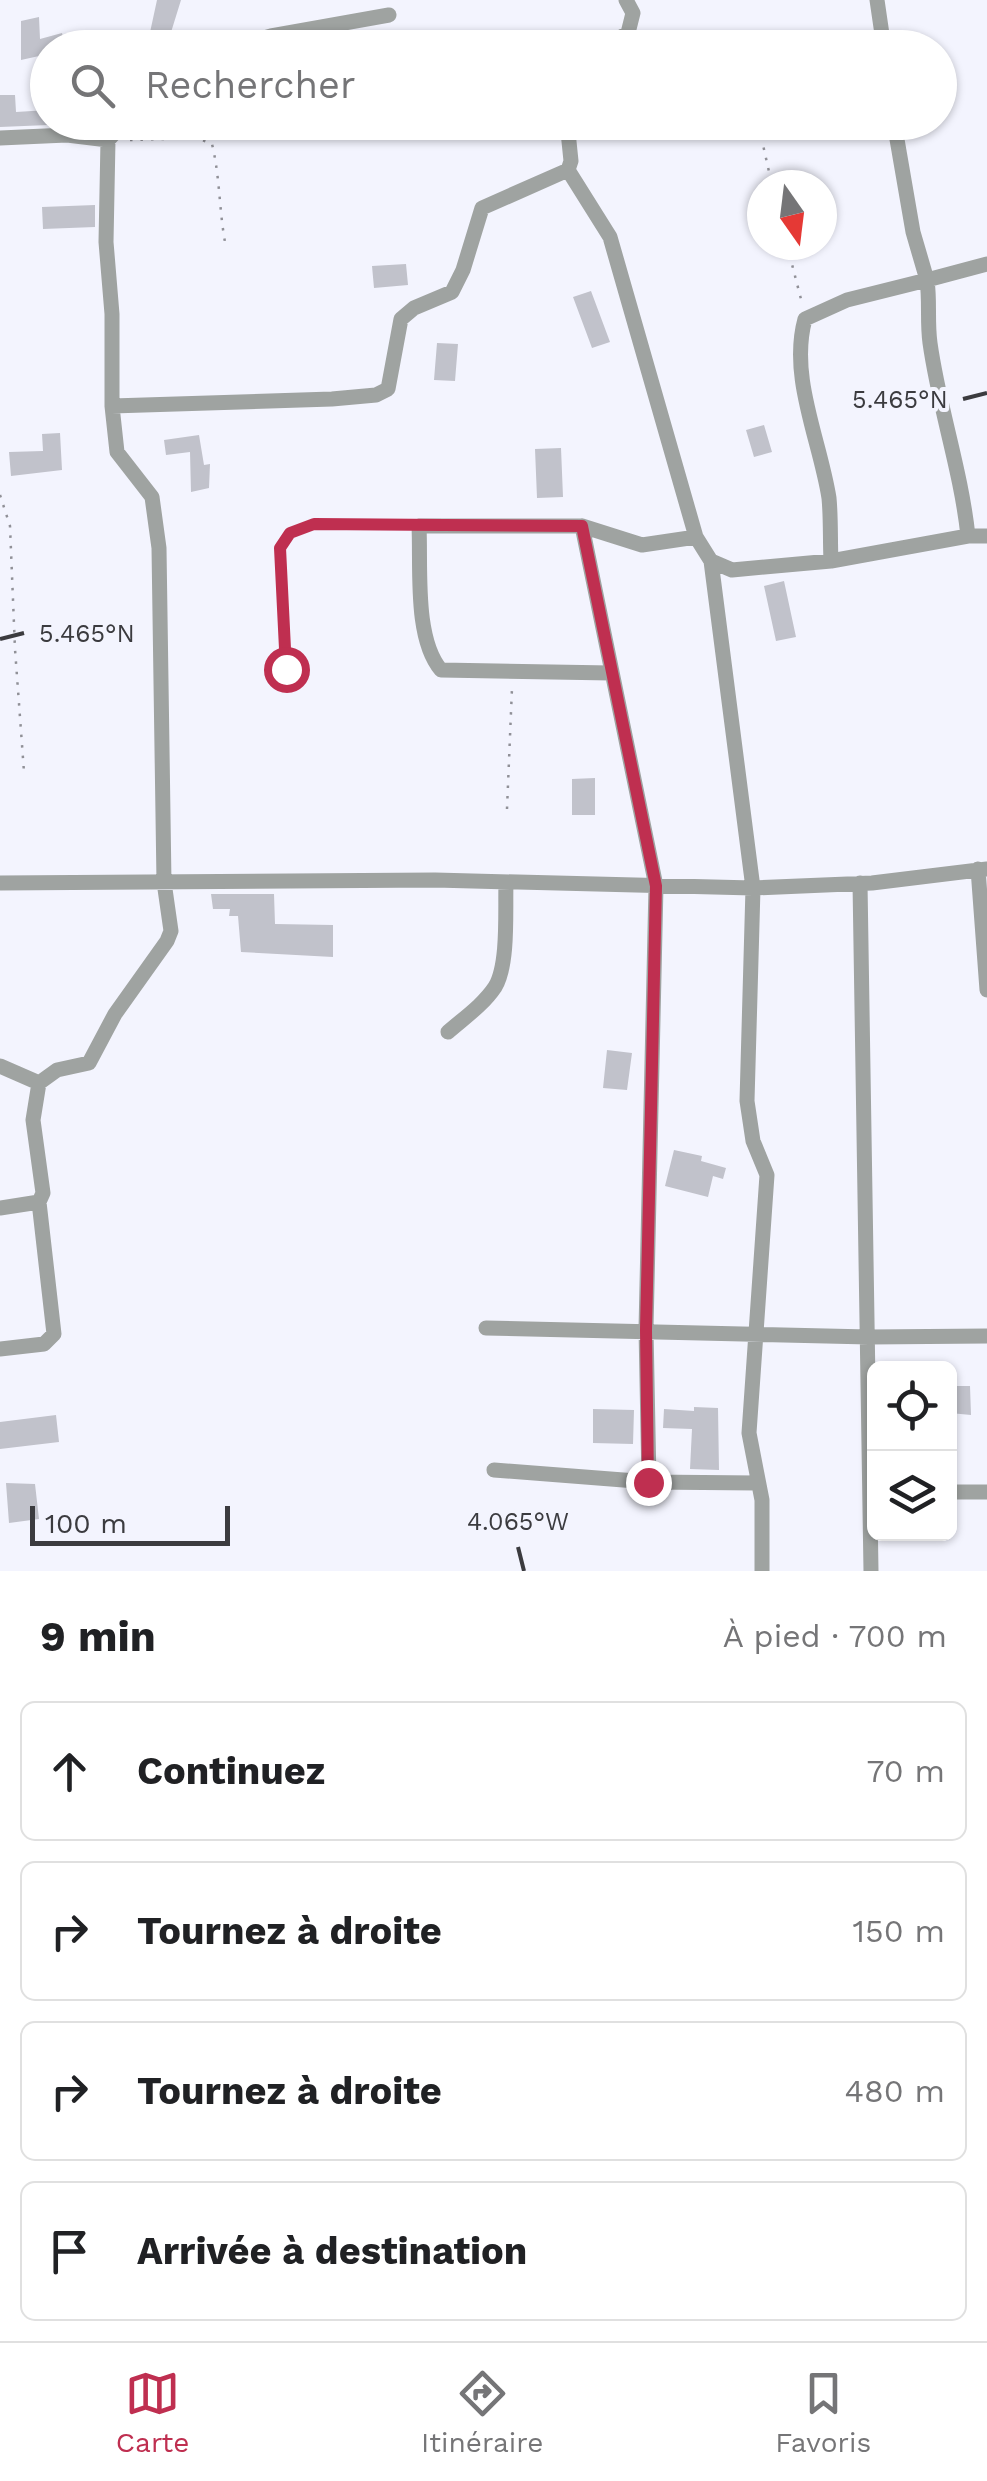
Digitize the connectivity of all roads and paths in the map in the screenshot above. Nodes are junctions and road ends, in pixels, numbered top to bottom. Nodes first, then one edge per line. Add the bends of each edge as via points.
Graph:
1 (626, 0) edge
2 (877, 0) edge
3 (388, 15) dead end
4 (304, 30) edge
5 (629, 30) edge
6 (881, 30) edge
7 (30, 137) edge
8 (0, 138) edge
9 (108, 140) edge
10 (201, 140) edge
11 (568, 140) edge
12 (762, 140) edge
13 (897, 140) edge
14 (568, 170) junction
15 (769, 170) edge
16 (225, 242) dead end
17 (791, 260) edge
18 (987, 264) edge
19 (927, 280) junction
20 (805, 319) junction
21 (112, 406) junction
22 (0, 495) edge
23 (419, 526) junction
24 (582, 526) junction
25 (968, 536) junction
26 (987, 536) edge
27 (696, 537) junction
28 (831, 561) junction
29 (710, 562) junction
30 (286, 669) dead end
31 (512, 671) junction
32 (611, 673) junction
33 (24, 772) dead end
34 (507, 809) dead end
35 (983, 869) edge
36 (0, 882) edge
37 (164, 882) junction
38 (506, 882) junction
39 (860, 883) junction
40 (656, 886) junction
41 (753, 888) junction
42 (987, 990) edge
43 (448, 1032) dead end
44 (0, 1066) edge
45 (39, 1083) junction
46 (39, 1202) junction
47 (0, 1208) edge
48 (486, 1328) dead end
49 (646, 1330) junction
50 (756, 1332) junction
51 (987, 1336) edge
52 (869, 1337) junction
53 (0, 1349) edge
54 (871, 1451) edge
55 (494, 1470) dead end
56 (648, 1482) junction
57 (757, 1483) junction
58 (957, 1492) edge
59 (987, 1492) edge
60 (871, 1541) edge
61 (762, 1571) edge
62 (870, 1571) edge

1 - 5 street via 633,13
2 - 6 street
3 - 4 street
7 - 8 street
9 - 21 street
10 - 16 path via 212,144
11 - 14 street
12 - 15 path
13 - 19 street
14 - 21 street via 482,208 452,292 400,319 388,389 332,398
14 - 27 street via 610,237
17 - 20 path
18 - 19 street
19 - 20 street via 848,300
19 - 25 street via 929,339
20 - 28 street via 802,379 829,500
21 - 37 street via 116,452 152,497 159,548
22 - 33 path via 10,526
23 - 24 street
23 - 30 path via 314,524 290,533 280,548
23 - 31 street via 429,656 441,670
24 - 27 street via 642,544
24 - 32 street
25 - 26 street
25 - 28 street
27 - 29 street
28 - 29 street via 732,570
29 - 41 street
31 - 32 street
31 - 34 path
32 - 40 street
35 - 39 street
35 - 42 street
36 - 37 street
37 - 38 street
37 - 45 street via 167,941 88,1063 56,1070
38 - 40 street
38 - 43 street via 498,983
39 - 41 street
39 - 52 street
40 - 41 street
40 - 49 street
41 - 50 street via 747,1102 766,1175
44 - 45 street
45 - 46 street via 33,1120
46 - 47 street
46 - 53 street via 54,1334 44,1344
48 - 49 street
49 - 50 street
49 - 56 street
50 - 52 street
50 - 57 street via 749,1434
51 - 52 street
52 - 54 street
55 - 56 street
56 - 57 street
57 - 61 street
58 - 59 street
60 - 62 street

